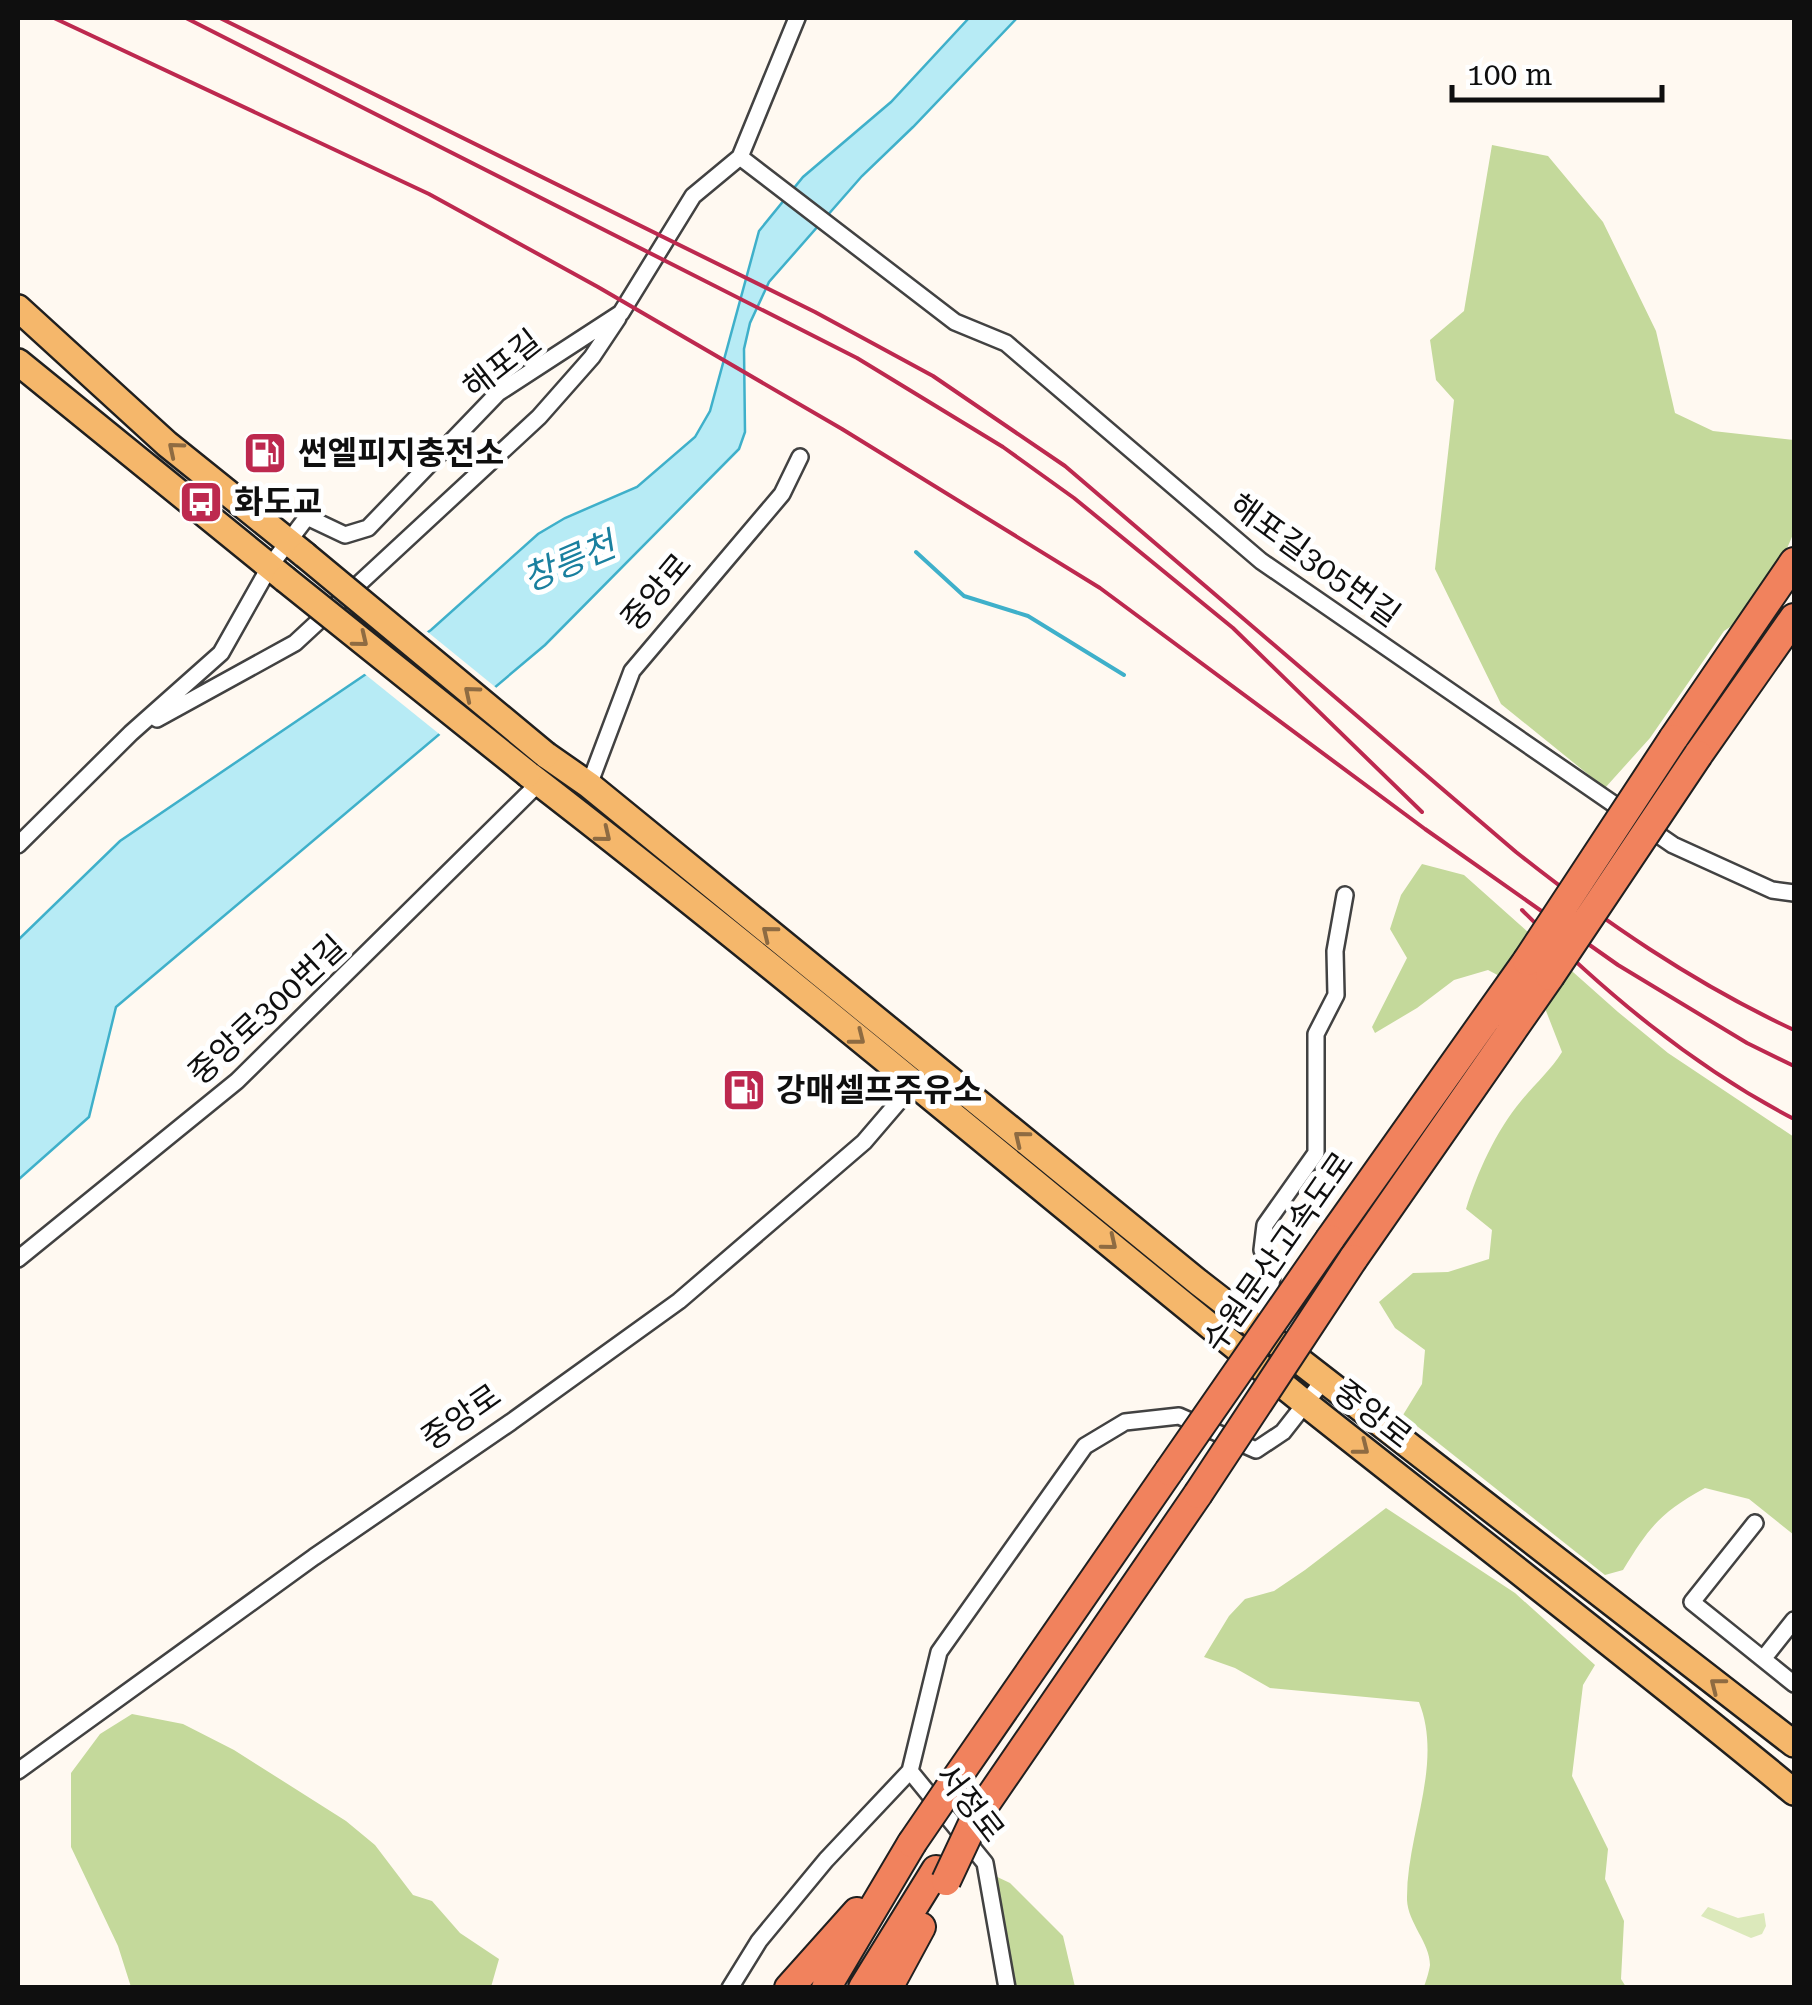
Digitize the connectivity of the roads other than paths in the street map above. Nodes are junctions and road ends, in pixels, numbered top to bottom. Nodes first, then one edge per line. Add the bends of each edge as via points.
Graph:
1 (797, 18) edge
2 (740, 157) junction
3 (18, 308) edge
4 (621, 313) junction
5 (18, 362) edge
6 (800, 457) dead end
7 (296, 549) junction
8 (1794, 562) edge
9 (277, 573) junction
10 (1794, 618) edge
11 (131, 733) junction
12 (534, 779) junction
13 (589, 786) junction
14 (18, 845) edge
15 (1794, 893) edge
16 (1345, 894) dead end
17 (1538, 968) junction
18 (923, 1074) junction
19 (18, 1258) edge
20 (1255, 1327) junction
21 (1323, 1380) junction
22 (1306, 1403) junction
23 (1755, 1524) dead end
24 (1794, 1620) edge
25 (1764, 1659) junction
26 (1794, 1684) edge
27 (1794, 1744) edge
28 (18, 1771) edge
29 (910, 1771) junction
30 (1794, 1792) edge
31 (896, 1871) junction
32 (941, 1875) junction
33 (730, 1988) edge
34 (789, 1988) edge
35 (826, 1988) edge
36 (863, 1988) edge
37 (888, 1988) edge
38 (1007, 1988) edge

1 - 2 street, 해포길
2 - 4 street, 해포길 via 693,196
2 - 15 street, 해포길305번길 via 955,322 1006,343 1293,583 1674,845 1772,890
7 -> 3 main road
4 - 7 street, 해포길 via 498,393 368,528 344,535 308,517
4 - 11 street via 539,418 294,643
5 - 9 main road
6 - 13 street, 중앙로 via 782,494 632,670
7 - 9 street, 해포길
13 -> 7 main road, 중앙로, bridge
8 - 17 highway, 수원문산고속도로, bridge via 1673,739
9 - 11 street, 해포길 via 221,653
9 -> 12 main road, 중앙로, bridge
10 - 17 highway, 수원문산고속도로, bridge
11 - 14 street, 해포길
12 -> 18 main road, 중앙로
12 - 19 street, 중앙로300번길 via 236,1081
18 -> 13 main road, 중앙로
16 - 20 street via 1334,950 1336,995 1316,1034 1316,1153 1265,1226 1270,1299
17 - 31 highway, 수원문산고속도로, bridge via 1330,1239
17 - 32 highway, 수원문산고속도로, bridge via 1353,1259
20 -> 18 main road, 중앙로
18 -> 22 main road, 중앙로
18 - 28 street, 중앙로 via 864,1142 679,1301
20 - 21 main road, 중앙로
21 - 22 street
27 -> 21 main road, 중앙로
22 - 29 street via 1283,1432 1256,1450 1179,1416 1125,1422 1085,1446 939,1652
22 -> 30 main road, 중앙로
23 - 25 street via 1692,1602
24 - 25 street
25 - 26 street
29 - 33 street via 826,1860
29 - 38 street, 서정로 via 984,1863
31 - 34 highway
31 - 35 highway, 수원문산고속도로
32 - 36 highway, 수원문산고속도로
32 - 37 highway

